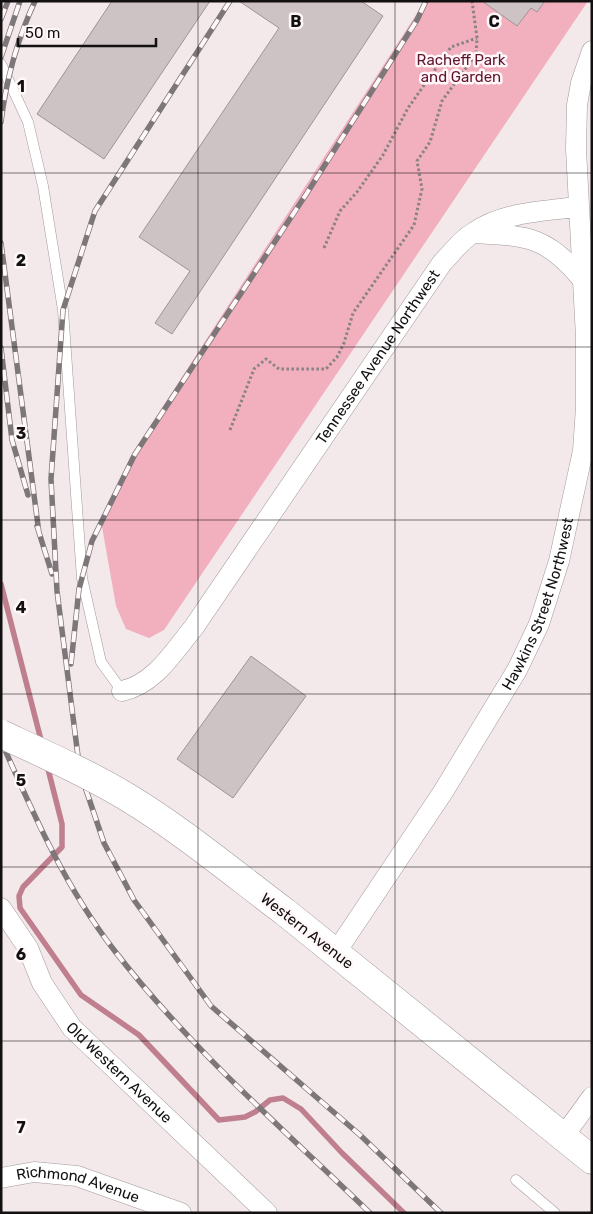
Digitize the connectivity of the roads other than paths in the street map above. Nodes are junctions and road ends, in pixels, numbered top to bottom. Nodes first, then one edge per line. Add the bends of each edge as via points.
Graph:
1 (592, 51) edge
2 (1, 64) edge
3 (578, 207) junction
4 (472, 233) junction
5 (586, 249) edge
6 (582, 279) junction
7 (122, 691) joint
8 (1, 734) edge
9 (1, 908) edge
10 (336, 952) junction
11 (592, 1097) edge
12 (563, 1137) junction
13 (592, 1160) edge
14 (1, 1178) edge
15 (516, 1180) dead end
16 (181, 1213) edge
17 (267, 1213) edge
18 (555, 1213) edge

1 - 3 street via 581,83 578,105
2 - 7 lane via 28,122 43,186 63,310 82,578 101,662
3 - 4 street, Tennessee Avenue Northwest via 522,214
3 - 5 street, Hawkins Street Northwest
4 - 6 street via 515,235 544,243 558,252
4 - 7 street, Tennessee Avenue Northwest via 442,262 194,627 153,676 135,688
5 - 6 street, Hawkins Street Northwest
6 - 10 street, Hawkins Street Northwest via 586,355 583,451 567,531 539,624 516,670 446,787
8 - 10 main road, Western Avenue, bridge via 127,797 187,838
9 - 17 street, Old Western Avenue via 28,948 42,983 72,1028
10 - 12 main road, Western Avenue
11 - 12 street
12 - 13 main road, Western Avenue
14 - 16 street, Richmond Avenue via 34,1172 77,1176
15 - 18 lane

